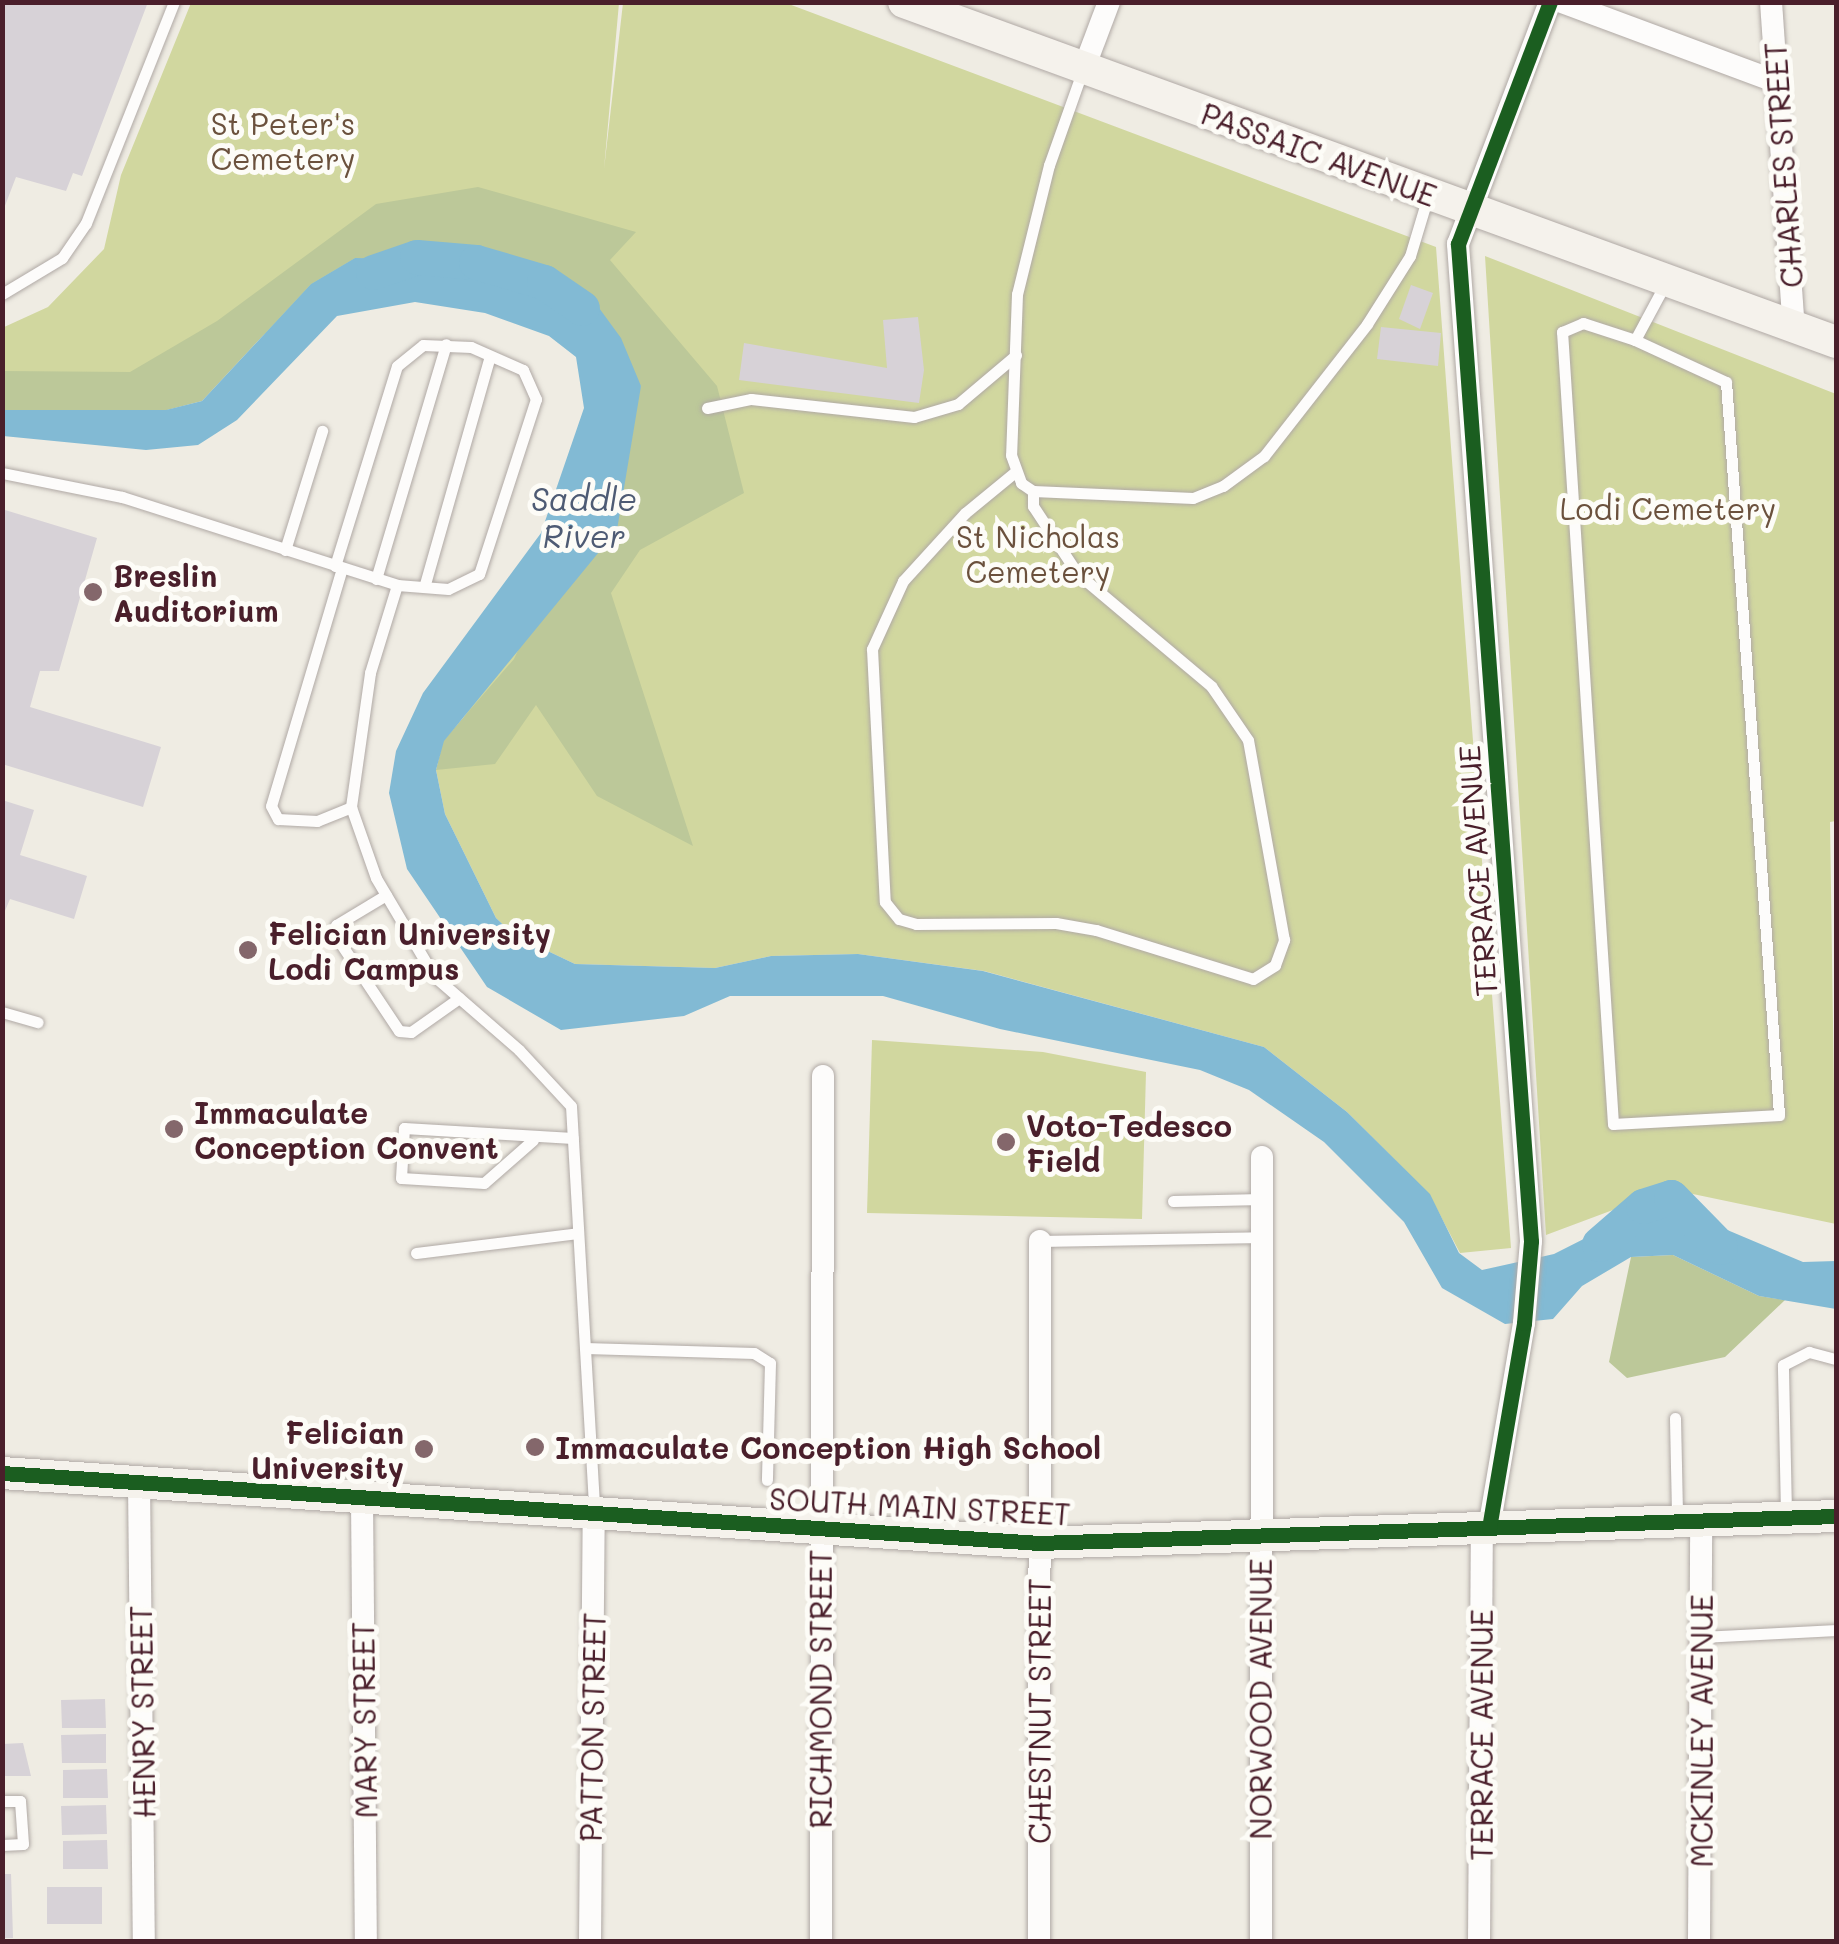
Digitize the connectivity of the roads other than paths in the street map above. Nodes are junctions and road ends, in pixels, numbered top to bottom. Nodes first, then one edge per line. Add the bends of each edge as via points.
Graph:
1 (174, 2) edge
2 (904, 2) edge
3 (1109, 2) edge
4 (1550, 2) edge
5 (1562, 2) edge
6 (1771, 2) edge
7 (1084, 68) junction
8 (1777, 82) junction
9 (1429, 194) junction
10 (1471, 209) junction
11 (1667, 280) junction
12 (2, 294) edge
13 (1794, 327) junction
14 (1635, 340) junction
15 (1836, 342) edge
16 (446, 344) junction
17 (1016, 355) junction
18 (490, 356) junction
19 (707, 408) dead end
20 (322, 431) dead end
21 (1015, 472) junction
22 (2, 473) edge
23 (1032, 491) junction
24 (285, 550) junction
25 (338, 567) junction
26 (376, 579) junction
27 (424, 584) junction
28 (397, 586) junction
29 (351, 808) junction
30 (386, 895) junction
31 (459, 998) junction
32 (2, 1012) edge
33 (38, 1022) dead end
34 (823, 1076) dead end
35 (573, 1138) junction
36 (533, 1140) junction
37 (1262, 1157) dead end
38 (1262, 1199) junction
39 (1173, 1202) dead end
40 (578, 1233) junction
41 (1262, 1237) junction
42 (1040, 1241) joint
43 (416, 1253) dead end
44 (584, 1348) junction
45 (1836, 1359) edge
46 (1675, 1418) dead end
47 (2, 1473) edge
48 (767, 1480) dead end
49 (139, 1482) junction
50 (362, 1499) junction
51 (594, 1512) junction
52 (1836, 1516) edge
53 (1786, 1518) junction
54 (1689, 1521) junction
55 (1485, 1528) junction
56 (820, 1530) junction
57 (1260, 1536) junction
58 (1039, 1543) junction
59 (1836, 1630) edge
60 (1702, 1638) junction
61 (2, 1801) edge
62 (2, 1845) edge
63 (144, 1942) edge
64 (366, 1942) edge
65 (590, 1942) edge
66 (822, 1942) edge
67 (1039, 1942) edge
68 (1261, 1942) edge
69 (1479, 1942) edge
70 (1700, 1942) edge

1 - 12 lane via 86,224 62,258
2 - 7 street, PASSAIC AVENUE
3 - 7 street
4 - 10 street, TERRACE AVENUE
5 - 8 street
6 - 8 street, CHARLES STREET
7 - 9 street, PASSAIC AVENUE
7 - 17 lane via 1026,246
8 - 13 street, CHARLES STREET
9 - 10 street, PASSAIC AVENUE
9 - 23 lane via 1401,270 1264,456 1193,498
10 - 11 street, PASSAIC AVENUE
10 - 55 street, TERRACE AVENUE via 1458,244 1531,1241 1524,1323
11 - 13 street, PASSAIC AVENUE
11 - 14 lane
13 - 15 street, PASSAIC AVENUE
14 - 14 lane via 1582,323 1562,332 1613,1124 1779,1115 1726,382
16 - 18 lane
16 - 25 lane via 422,345 397,366
16 - 26 lane
17 - 19 lane via 958,404 914,417 751,398
17 - 21 lane
18 - 27 lane
18 - 27 lane via 523,370 536,400 478,574 448,590
20 - 24 lane
21 - 23 lane
21 - 23 lane via 903,580 872,650 886,902 899,920 916,924 1056,923 1096,930 1253,979 1275,965 1284,940 1248,740 1211,686 1077,573 1032,506
22 - 24 lane via 122,498
24 - 25 lane
25 - 26 lane
25 - 29 lane via 272,806 278,820 317,821
26 - 28 lane
27 - 28 lane
28 - 29 lane via 370,673
29 - 30 lane
30 - 31 lane via 434,976
30 - 31 lane via 336,925 335,935 399,1032 412,1032
31 - 35 lane via 571,1106
32 - 33 lane
34 - 56 street, RICHMOND STREET
35 - 36 lane
35 - 40 lane
36 - 36 lane via 404,1128 400,1178 484,1182
37 - 38 street, NORWOOD AVENUE
38 - 39 lane
38 - 41 street, NORWOOD AVENUE
40 - 43 lane
40 - 44 lane
41 - 42 lane
41 - 57 street, NORWOOD AVENUE
42 - 58 street, CHESTNUT STREET
44 - 48 lane via 754,1353 770,1363
44 - 51 lane
45 - 53 lane via 1809,1352 1783,1365
46 - 54 lane
47 - 49 street, SOUTH MAIN STREET
49 - 50 street, SOUTH MAIN STREET
49 - 63 street, HENRY STREET
50 - 51 street, SOUTH MAIN STREET
50 - 64 street, MARY STREET
51 - 56 street, SOUTH MAIN STREET
51 - 65 street, PATTON STREET
52 - 53 street, SOUTH MAIN STREET
53 - 54 street, SOUTH MAIN STREET
54 - 55 street, SOUTH MAIN STREET
54 - 60 street, MCKINLEY AVENUE
55 - 57 street, SOUTH MAIN STREET
55 - 69 street, TERRACE AVENUE
56 - 58 street, SOUTH MAIN STREET
56 - 66 street, RICHMOND STREET
57 - 58 street, SOUTH MAIN STREET
57 - 68 street, NORWOOD AVENUE
58 - 67 street, CHESTNUT STREET
59 - 60 lane
60 - 70 street, MCKINLEY AVENUE
61 - 62 lane via 20,1801 23,1844

